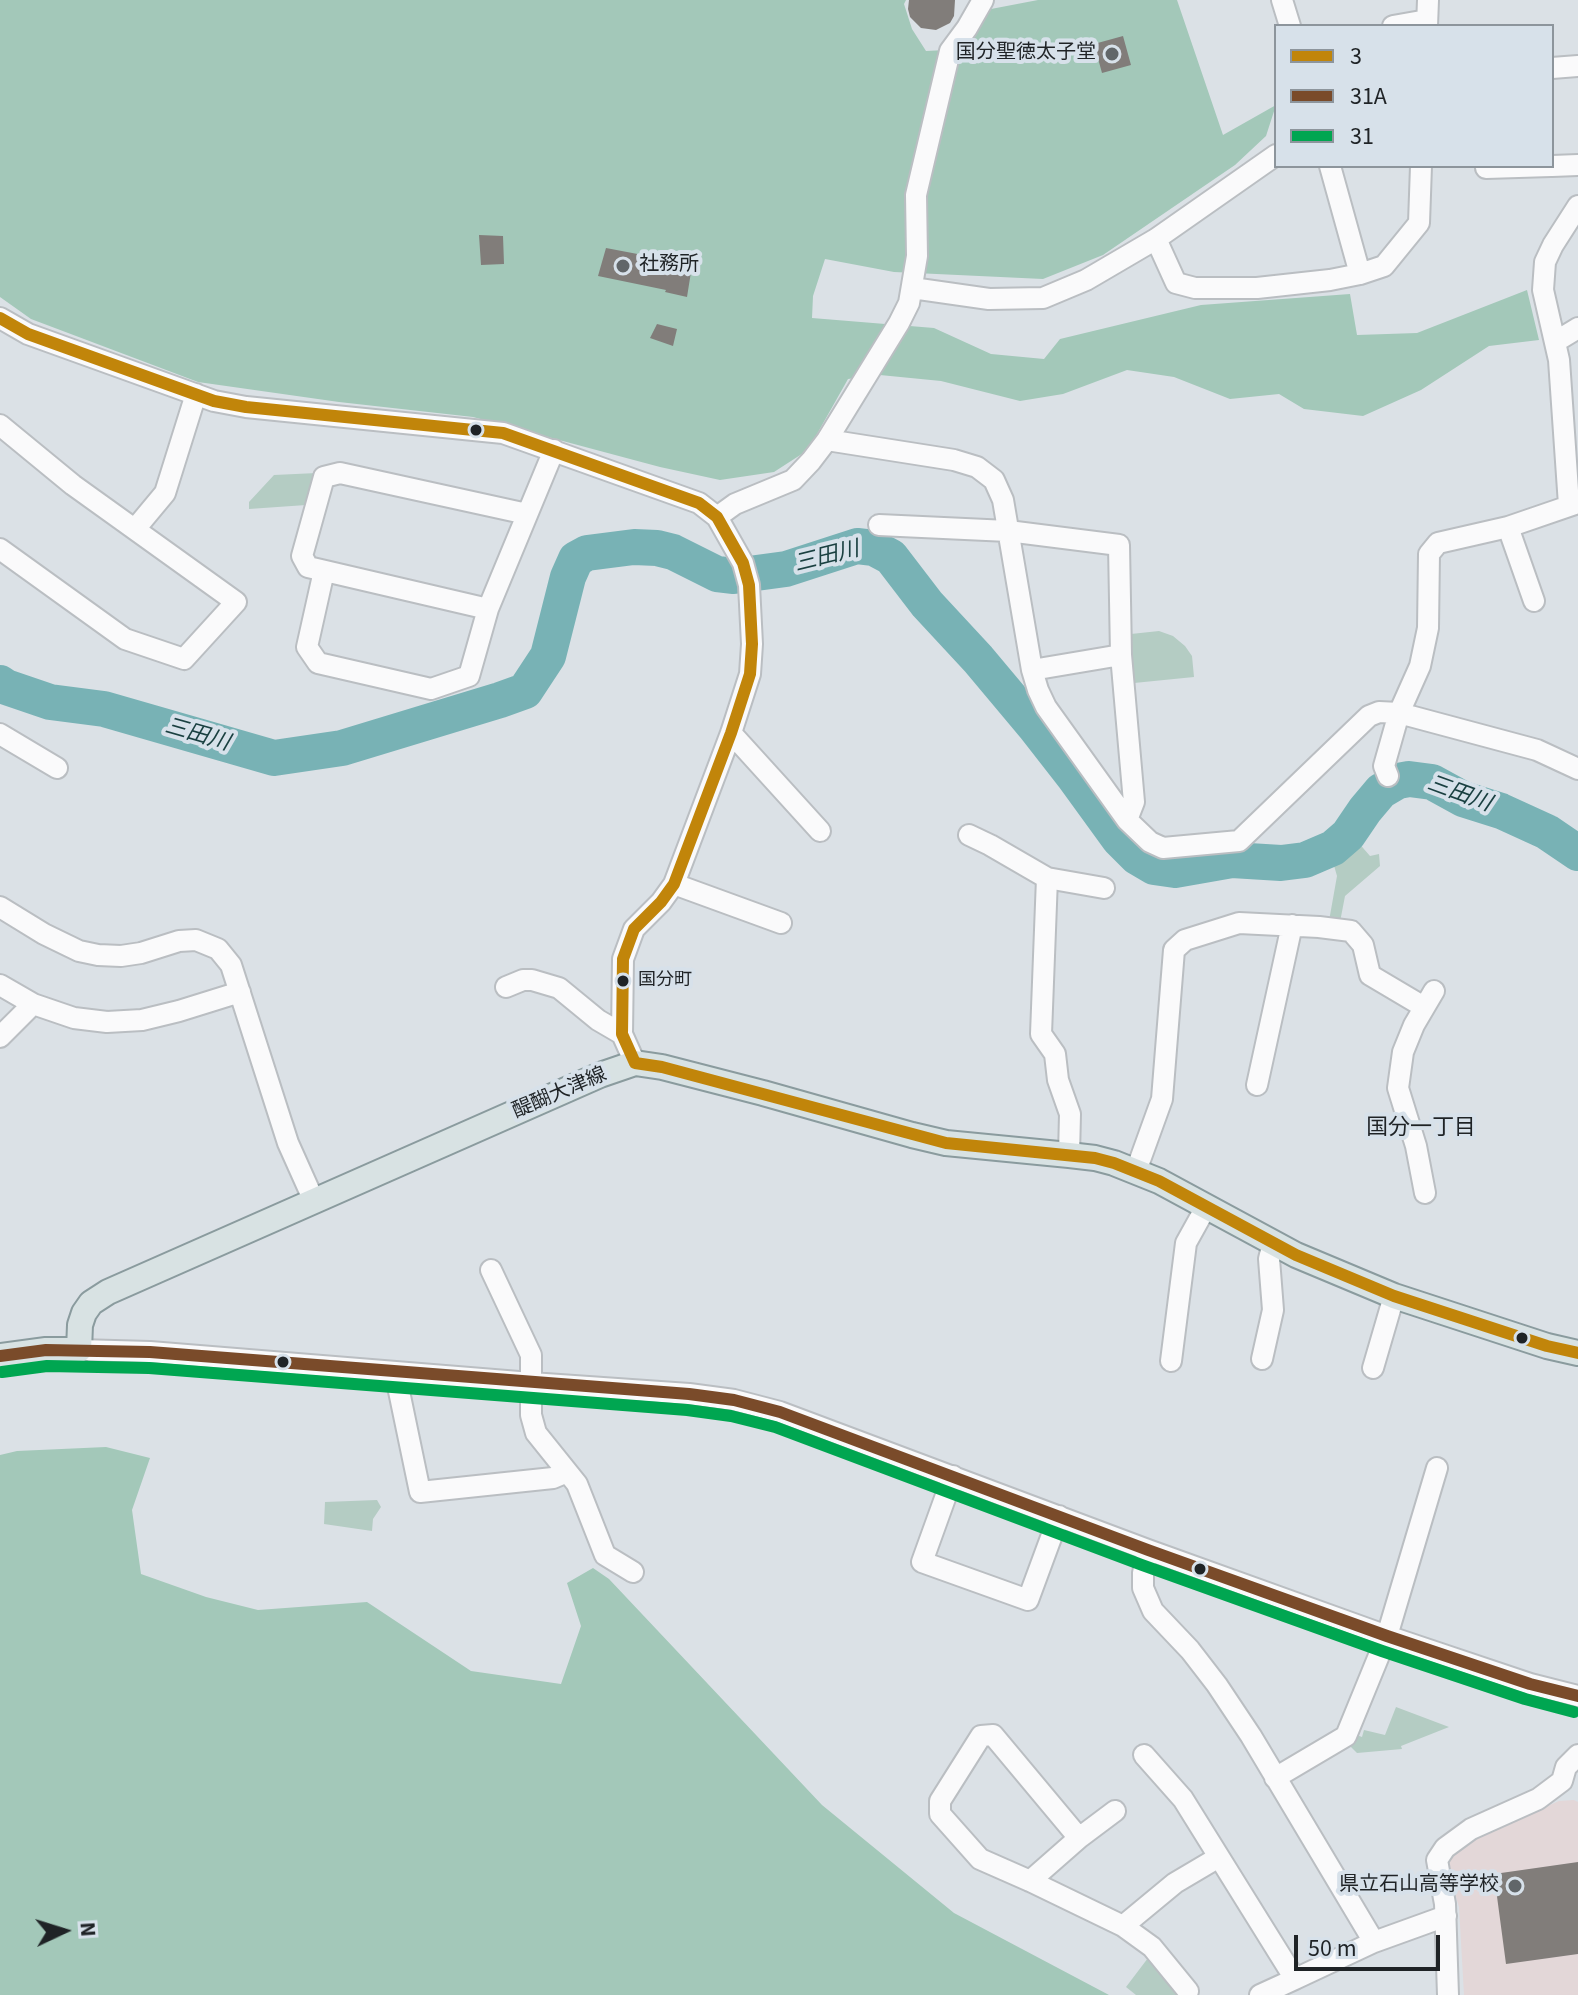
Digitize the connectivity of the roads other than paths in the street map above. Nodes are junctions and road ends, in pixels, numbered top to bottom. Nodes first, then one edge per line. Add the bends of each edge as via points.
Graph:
1 (983, 0) edge
2 (1282, 0) edge
3 (1428, 15) edge
4 (1289, 24) edge
5 (1399, 24) edge
6 (1578, 66) edge
7 (1554, 68) edge
8 (1274, 156) edge
9 (1578, 165) edge
10 (1554, 166) edge
11 (1331, 168) edge
12 (1421, 168) edge
13 (1578, 206) edge
14 (1156, 239) junction
15 (1360, 274) junction
16 (912, 288) junction
17 (0, 318) edge
18 (1578, 328) edge
19 (1555, 342) junction
20 (196, 394) junction
21 (0, 425) edge
22 (827, 440) junction
23 (554, 450) junction
24 (1574, 504) edge
25 (527, 514) junction
26 (717, 517) junction
27 (879, 525) dead end
28 (1508, 527) junction
29 (135, 529) junction
30 (1008, 531) junction
31 (0, 549) edge
32 (324, 571) junction
33 (1534, 601) dead end
34 (488, 609) junction
35 (1121, 655) junction
36 (1032, 670) junction
37 (1399, 713) junction
38 (731, 733) junction
39 (0, 734) edge
40 (57, 768) dead end
41 (1578, 769) edge
42 (1388, 776) dead end
43 (1127, 820) junction
44 (820, 831) dead end
45 (969, 835) dead end
46 (1047, 878) junction
47 (674, 884) junction
48 (1104, 888) dead end
49 (0, 907) edge
50 (781, 923) dead end
51 (1292, 925) junction
52 (0, 985) edge
53 (506, 987) dead end
54 (240, 992) junction
55 (33, 1004) junction
56 (622, 1034) junction
57 (0, 1037) edge
58 (635, 1063) junction
59 (1257, 1085) dead end
60 (1069, 1155) junction
61 (1136, 1171) junction
62 (1425, 1193) dead end
63 (314, 1201) junction
64 (1206, 1207) junction
65 (1273, 1243) junction
66 (491, 1270) dead end
67 (1394, 1296) junction
68 (79, 1350) junction
69 (1578, 1353) edge
70 (0, 1356) edge
71 (1262, 1359) dead end
72 (1171, 1361) dead end
73 (1373, 1368) dead end
74 (395, 1372) junction
75 (531, 1383) junction
76 (1437, 1468) dead end
77 (567, 1472) junction
78 (953, 1476) junction
79 (1059, 1516) junction
80 (1148, 1550) junction
81 (633, 1572) dead end
82 (1387, 1636) junction
83 (1578, 1696) edge
84 (1144, 1755) dead end
85 (1578, 1755) edge
86 (1275, 1778) junction
87 (1570, 1785) edge
88 (1115, 1811) dead end
89 (1079, 1838) junction
90 (1219, 1857) junction
91 (1030, 1881) junction
92 (1446, 1916) junction
93 (1123, 1926) junction
94 (1374, 1942) junction
95 (1295, 1979) junction
96 (1188, 1991) dead end
97 (1260, 1995) edge
98 (1448, 1995) edge

1 - 16 street via 950,51 916,195 918,246
2 - 4 street
3 - 5 street
6 - 7 street
8 - 14 street
9 - 10 street
11 - 15 street
12 - 15 street via 1419,223 1384,266
13 - 19 street via 1545,262 1543,290
14 - 15 street via 1176,283 1195,288 1257,288
14 - 16 street via 1043,298 989,299
16 - 22 street via 899,323
17 - 20 street via 28,334
18 - 19 street
19 - 24 street
20 - 23 street via 246,407 503,433
20 - 29 street via 165,493
21 - 29 street
22 - 26 street via 793,480
22 - 30 street via 977,467 994,480
23 - 25 street
23 - 26 street via 699,503
24 - 28 street
25 - 32 street via 340,473 324,477 302,556 308,567
25 - 34 street
26 - 38 street via 747,577 752,644 750,674
27 - 30 street
28 - 33 street
28 - 37 street via 1438,543 1429,554 1428,628 1420,666
29 - 31 street via 236,602 184,659 125,639
30 - 35 street via 1119,545
30 - 36 street
32 - 34 street
32 - 34 street via 307,647 318,663 431,689 469,676
35 - 36 street
35 - 43 street via 1134,802
36 - 43 street via 1046,707
37 - 41 street via 1537,750
37 - 42 street via 1384,766
37 - 43 street via 1369,716 1239,841 1163,848
38 - 44 street
38 - 47 street
39 - 40 street
45 - 46 street
46 - 48 street
46 - 60 street via 1041,1034 1055,1054 1070,1114
47 - 50 street
47 - 56 street via 634,929 623,959
49 - 54 street via 44,934 98,955 141,953 196,940 218,949 231,965
51 - 59 street
51 - 61 street via 1239,923 1185,940 1174,950 1162,1099
51 - 62 street via 1351,931 1363,945 1370,975 1429,999 1403,1052 1398,1088
52 - 55 street
53 - 56 street via 532,980 559,988
54 - 55 street via 142,1020 74,1018
54 - 63 street via 288,1143
55 - 57 street
56 - 58 street
58 - 60 main road, 醍醐大津線 via 946,1143
58 - 63 main road, 醍醐大津線
60 - 61 main road, 醍醐大津線
61 - 64 main road, 醍醐大津線
63 - 68 main road, 醍醐大津線 via 108,1292 84,1313
64 - 65 main road, 醍醐大津線
64 - 72 street via 1186,1243
65 - 67 main road, 醍醐大津線
65 - 71 street via 1273,1310
66 - 75 street via 531,1355
67 - 69 main road, 醍醐大津線
67 - 73 street
68 - 70 main road
68 - 74 street
74 - 75 street
74 - 77 street via 420,1492 553,1478
75 - 77 street via 536,1433
75 - 78 street via 734,1400
76 - 82 street
77 - 81 street via 577,1484 605,1555
78 - 79 street
78 - 79 street via 922,1562 1028,1600
79 - 80 street
80 - 82 street
80 - 86 street via 1143,1588 1153,1611 1217,1685
82 - 83 street
82 - 86 street via 1346,1736
84 - 90 street via 1183,1799
85 - 87 street via 1566,1767
86 - 94 street
87 - 92 street via 1471,1829 1445,1848 1437,1860
88 - 89 street
89 - 91 street
89 - 91 street via 993,1735 981,1736 940,1801 940,1814 980,1859
90 - 93 street via 1175,1883
90 - 95 street
91 - 93 street
92 - 94 street
92 - 98 street
93 - 96 street via 1152,1947
94 - 95 street
95 - 97 street

